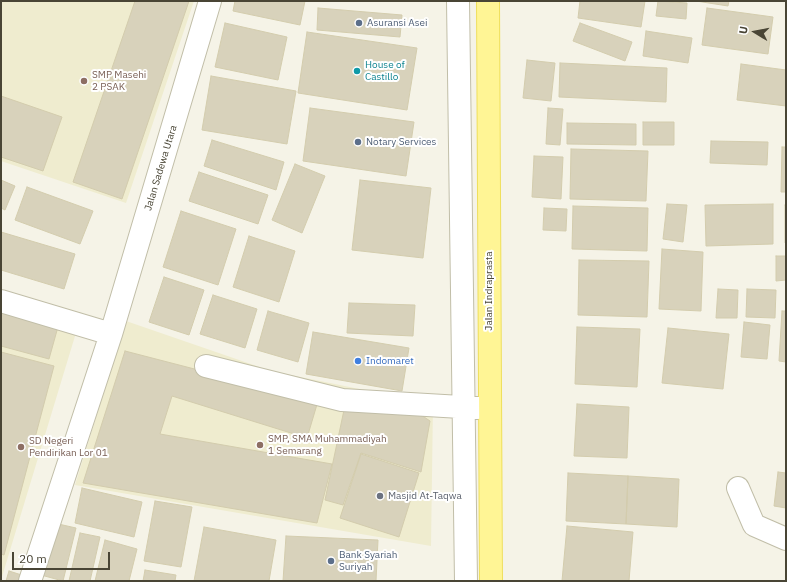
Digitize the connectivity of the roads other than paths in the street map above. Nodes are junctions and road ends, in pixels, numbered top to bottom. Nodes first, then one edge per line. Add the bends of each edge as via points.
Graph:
1 (210, 1) edge
2 (458, 1) edge
3 (488, 1) edge
4 (1, 301) edge
5 (111, 334) junction
6 (206, 366) dead end
7 (490, 408) junction
8 (738, 488) dead end
9 (786, 539) edge
10 (30, 581) edge
11 (466, 581) edge
12 (491, 581) edge

1 - 5 street, Jalan Sadewa Utara
2 - 11 street
3 - 7 main road, Jalan Indraprasta
4 - 5 street
5 - 10 street, Jalan Sadewa Utara
6 - 7 street via 342,400
7 - 12 main road, Jalan Indraprasta
8 - 9 street via 754,525

